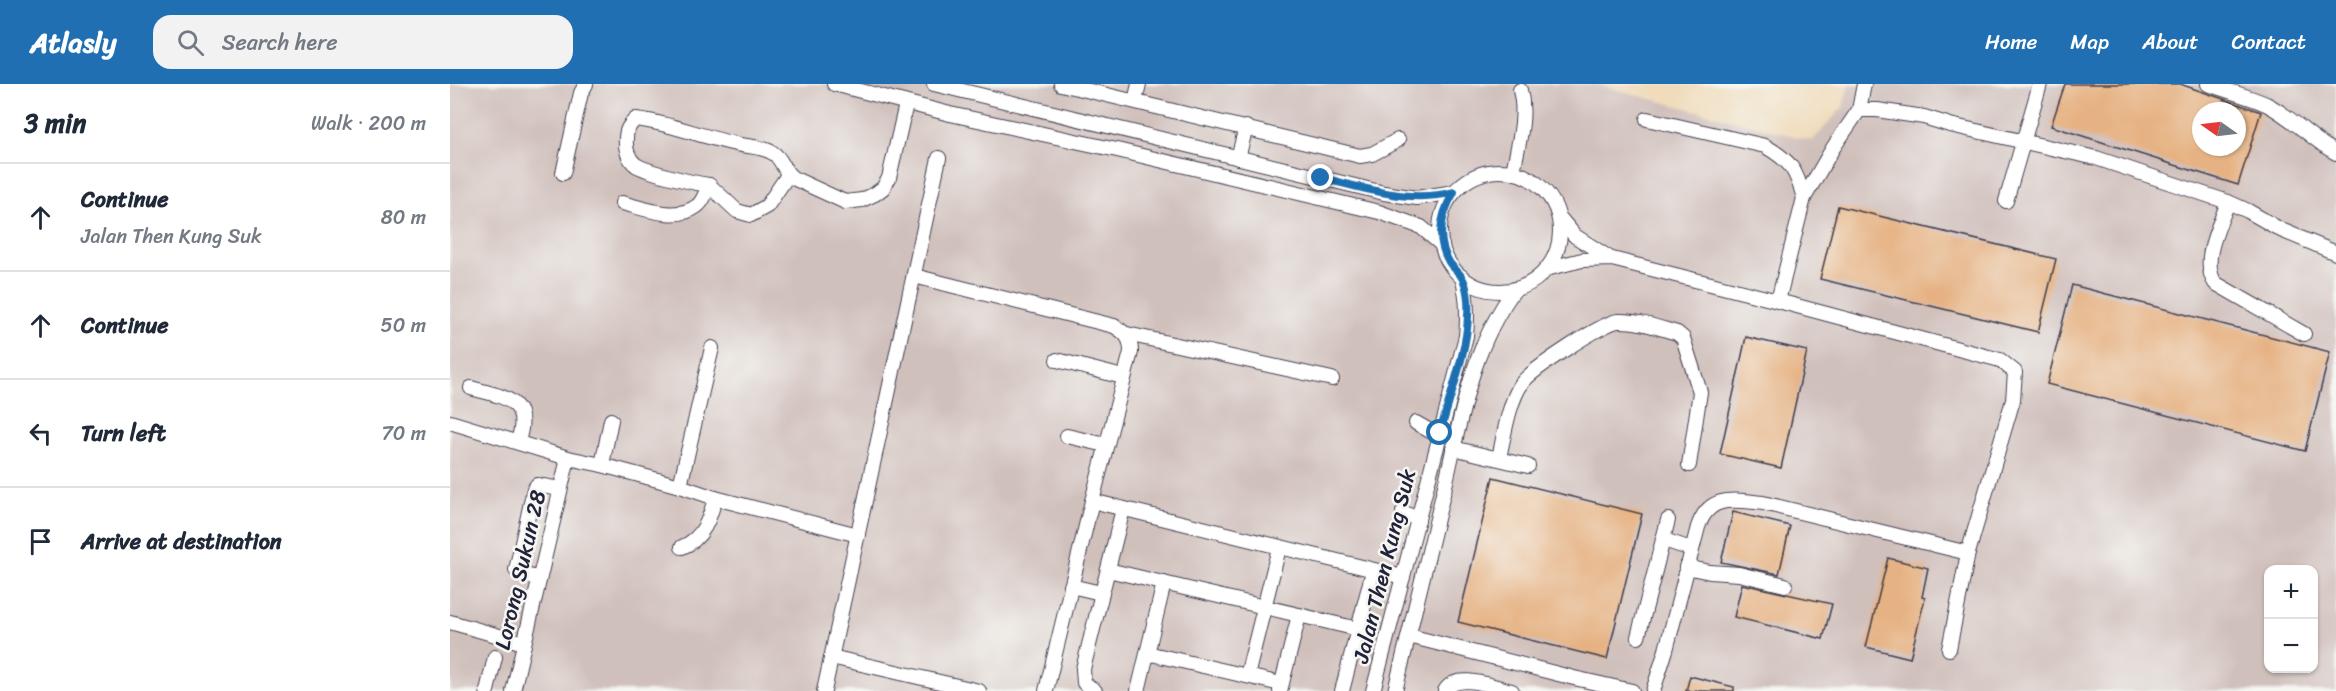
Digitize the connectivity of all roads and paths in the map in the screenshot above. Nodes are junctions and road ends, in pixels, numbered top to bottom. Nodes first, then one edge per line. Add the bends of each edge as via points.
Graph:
1 (586, 84) edge
2 (834, 84) edge
3 (934, 84) edge
4 (1061, 84) edge
5 (1139, 84) edge
6 (1864, 84) edge
7 (2040, 84) edge
8 (2208, 84) edge
9 (966, 88) edge
10 (1520, 90) dead end
11 (1135, 101) junction
12 (906, 104) junction
13 (1859, 110) junction
14 (1647, 119) dead end
15 (1246, 128) junction
16 (1398, 140) dead end
17 (2024, 142) junction
18 (2336, 153) edge
19 (939, 158) dead end
20 (1238, 158) junction
21 (1513, 172) junction
22 (563, 173) dead end
23 (788, 175) junction
24 (708, 185) junction
25 (1454, 192) junction
26 (1804, 198) junction
27 (2007, 201) dead end
28 (2228, 202) junction
29 (622, 203) dead end
30 (1558, 216) junction
31 (1442, 245) junction
32 (2336, 254) edge
33 (1612, 260) junction
34 (1546, 269) junction
35 (914, 276) junction
36 (1462, 277) junction
37 (1515, 289) junction
38 (1778, 301) junction
39 (1126, 334) junction
40 (2304, 334) dead end
41 (712, 348) dead end
42 (1057, 360) dead end
43 (1123, 377) junction
44 (1332, 379) dead end
45 (471, 388) dead end
46 (611, 420) dead end
47 (450, 422) edge
48 (1416, 423) dead end
49 (1440, 433) junction
50 (1067, 436) dead end
51 (518, 441) junction
52 (1106, 445) junction
53 (1454, 448) junction
54 (568, 458) junction
55 (1498, 458) junction
56 (602, 465) junction
57 (1689, 465) dead end
58 (1528, 466) dead end
59 (680, 486) junction
60 (561, 489) junction
61 (715, 498) junction
62 (1092, 501) junction
63 (1123, 509) junction
64 (1403, 513) dead end
65 (1418, 520) junction
66 (1668, 520) dead end
67 (858, 535) junction
68 (1664, 540) junction
69 (682, 547) dead end
70 (1279, 548) junction
71 (1691, 549) junction
72 (1968, 553) junction
73 (1686, 567) junction
74 (1107, 570) junction
75 (1373, 570) junction
76 (538, 578) junction
77 (1403, 578) junction
78 (1164, 583) junction
79 (1785, 585) dead end
80 (1071, 586) junction
81 (1101, 593) junction
82 (1264, 607) junction
83 (1299, 615) junction
84 (450, 622) edge
85 (1358, 629) junction
86 (1409, 636) junction
87 (1638, 637) dead end
88 (524, 643) junction
89 (1949, 649) dead end
90 (1147, 653) junction
91 (495, 657) dead end
92 (831, 657) junction
93 (1246, 676) junction
94 (1574, 685) edge
95 (1281, 687) edge
96 (487, 691) edge
97 (513, 691) edge
98 (824, 691) edge
99 (979, 691) edge
100 (1046, 691) edge
101 (1095, 691) edge
102 (1138, 691) edge
103 (1342, 691) edge
104 (1373, 691) edge
105 (1395, 691) edge
106 (1445, 691) edge
107 (1512, 691) edge
108 (1632, 691) edge
109 (1653, 691) edge

1 - 22 street
2 - 12 street
3 - 9 street
4 - 11 street
5 - 11 street
6 - 13 street
7 - 17 street
8 - 18 street via 2266,105
9 - 20 street
10 - 21 street via 1523,116
11 - 15 street
12 - 23 street via 889,178 875,194 845,202
12 - 31 street via 1379,212 1421,227
13 - 17 street via 1923,117
13 - 26 street
14 - 26 street via 1765,146 1796,172
15 - 16 street via 1360,156
15 - 20 street
17 - 27 street
17 - 28 street via 2096,158
19 - 35 street
20 - 25 street via 1395,195 1425,198
21 - 25 street via 1481,174
21 - 30 street via 1542,187
23 - 24 street via 767,206 751,215 737,211
23 - 24 street via 783,162 764,149 636,118 629,124 626,144 628,156 635,164
24 - 29 street via 698,206 686,211 661,212
25 - 31 street via 1445,208
26 - 38 street
28 - 32 street
28 - 40 street via 2209,263 2211,277 2215,283
30 - 33 street via 1587,246
30 - 34 street via 1556,253
31 - 36 street via 1449,263
33 - 34 street via 1582,260
33 - 38 street
34 - 37 street
35 - 39 street via 1114,326
35 - 67 street
36 - 37 street via 1487,289
36 - 49 street, Jalan Then Kung Suk via 1467,293 1466,336
37 - 53 street, Jalan Then Kung Suk via 1482,343
38 - 72 street via 2000,360 2015,372 2013,400
39 - 43 street via 1131,352
39 - 44 street
41 - 59 street
42 - 43 street
43 - 52 street
45 - 51 street via 513,401 522,418
46 - 56 street
47 - 51 street
48 - 49 street
49 - 65 street, Jalan Then Kung Suk
50 - 52 street
51 - 54 street
52 - 62 street
53 - 55 street
53 - 86 street, Jalan Then Kung Suk
54 - 56 street
54 - 60 street, Lorong Sukun 28
55 - 57 street via 1515,397 1532,371 1612,322 1628,321 1677,333 1683,338 1700,392
55 - 58 street
56 - 59 street
59 - 61 street
60 - 76 street, Lorong Sukun 28
60 - 76 street via 537,485 534,489 516,570
61 - 67 street
61 - 69 street via 710,520 697,537
62 - 63 street
62 - 80 street
63 - 70 street
63 - 74 street
64 - 65 street
65 - 77 street, Jalan Then Kung Suk
66 - 68 street
67 - 92 street
68 - 71 street
68 - 87 street
70 - 75 street
70 - 82 street
71 - 72 street via 1702,514 1713,504 1732,499 1763,503
71 - 73 street
72 - 89 street
73 - 79 street
73 - 109 street
74 - 78 street
74 - 81 street
75 - 77 street
75 - 85 street
76 - 88 street, Lorong Sukun 28
77 - 104 street, Jalan Then Kung Suk
78 - 82 street
78 - 90 street
80 - 81 street
80 - 100 street
81 - 101 street via 1083,669 1084,683
82 - 83 street
82 - 93 street
83 - 85 street
83 - 95 street
84 - 88 street
85 - 103 street
86 - 94 street
86 - 105 street, Jalan Then Kung Suk
88 - 97 street, Lorong Sukun 28
90 - 93 street
90 - 102 street
91 - 96 street
92 - 98 street
92 - 99 street
93 - 95 street
94 - 108 street
106 - 107 street via 1453,683 1465,681

